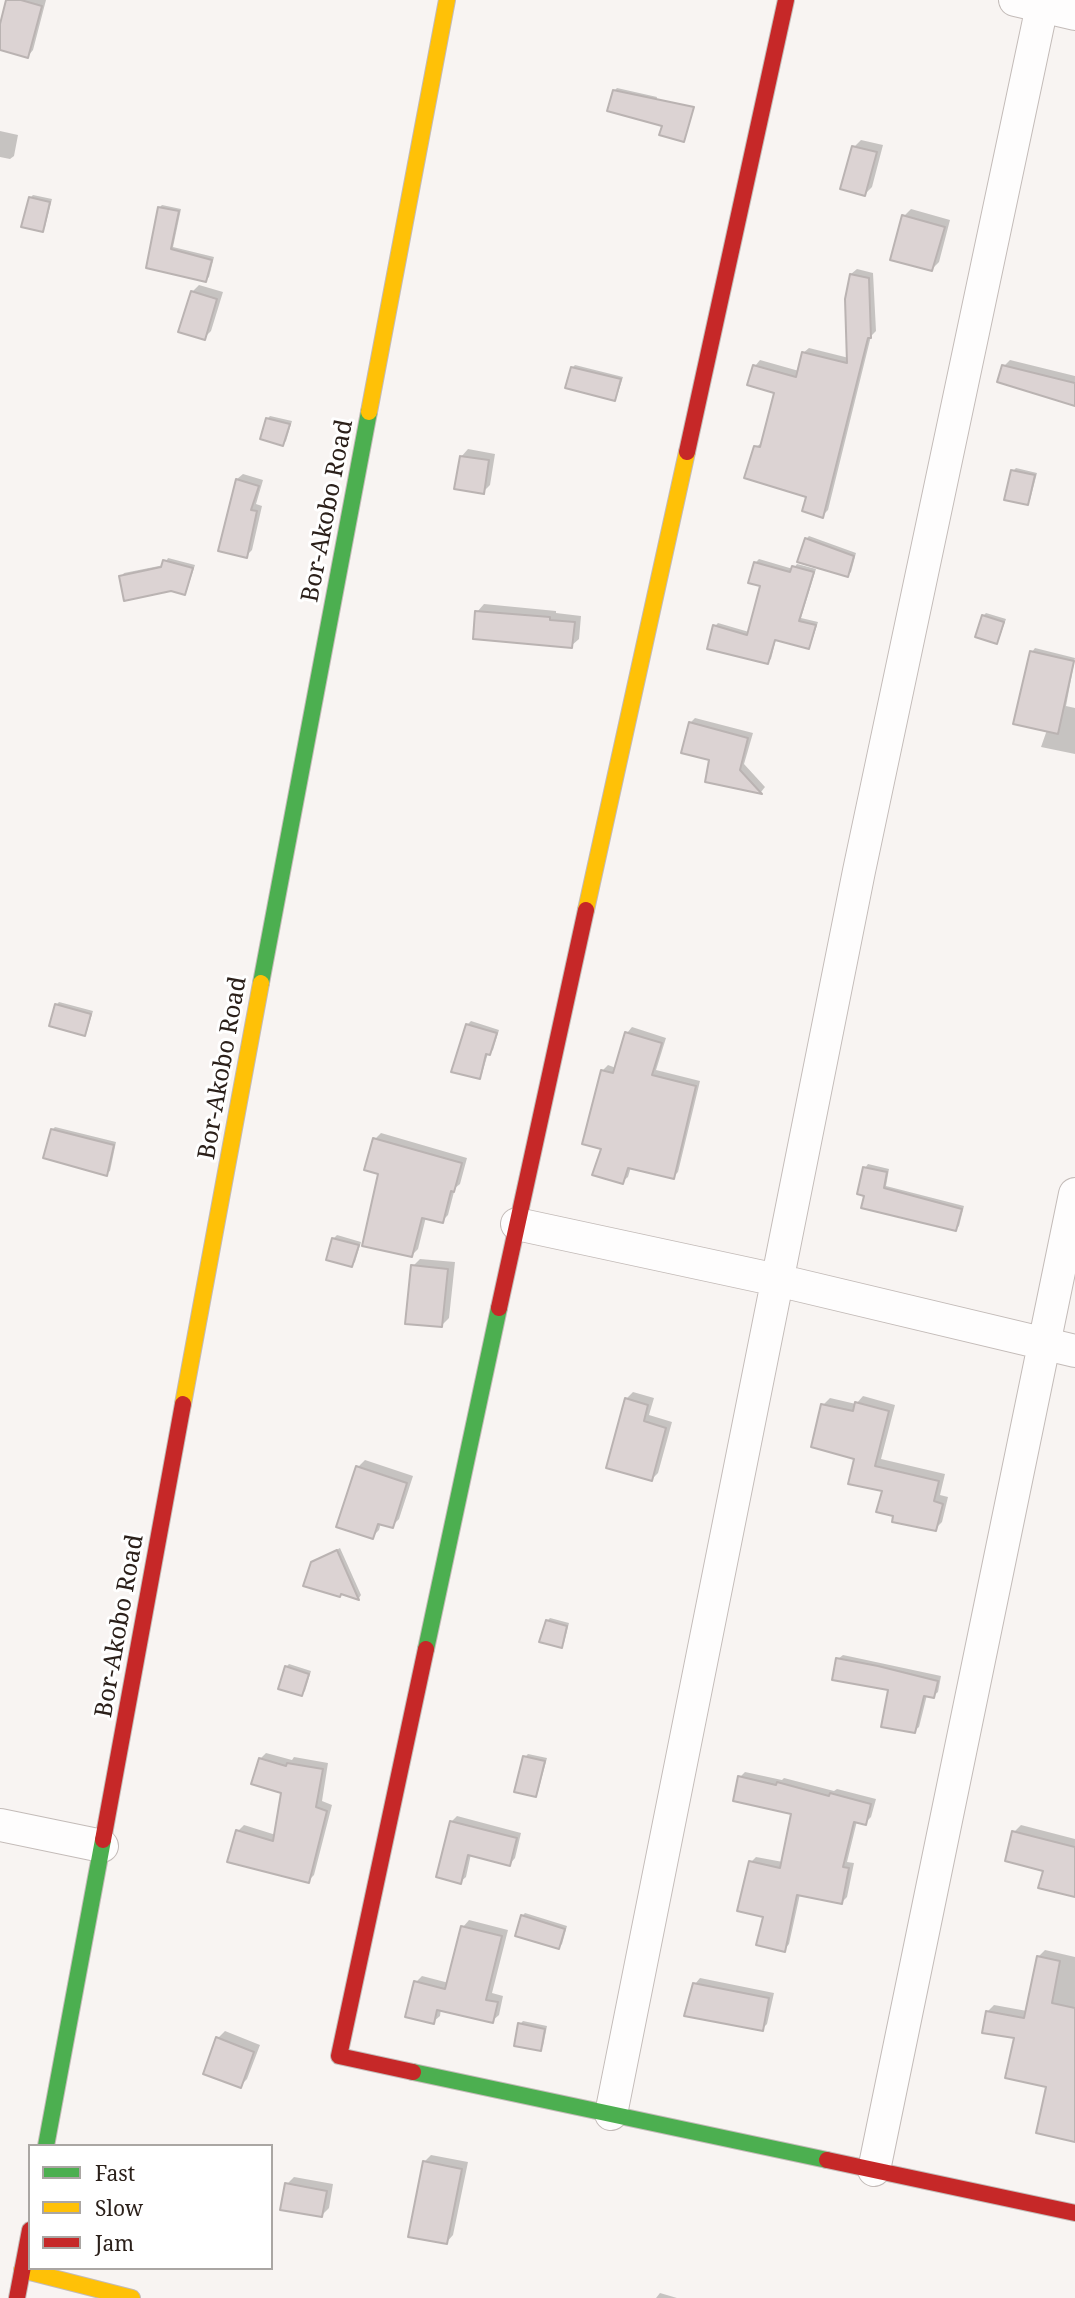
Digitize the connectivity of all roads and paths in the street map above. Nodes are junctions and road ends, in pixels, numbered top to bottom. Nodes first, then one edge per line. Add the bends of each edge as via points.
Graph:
1 (447, 0) edge
2 (786, 0) edge
3 (1028, 3) edge
4 (1075, 14) edge
5 (1075, 1194) edge
6 (517, 1224) junction
7 (777, 1280) junction
8 (1043, 1344) junction
9 (1075, 1351) edge
10 (0, 1825) edge
11 (102, 1846) junction
12 (611, 2114) junction
13 (46, 2144) edge
14 (874, 2170) junction
15 (1075, 2213) edge
16 (28, 2240) edge
17 (22, 2270) junction
18 (17, 2298) edge
19 (132, 2298) edge

1 - 11 street, Bor-Akobo Road
2 - 6 street
3 - 4 street
3 - 7 street
5 - 8 street
6 - 7 street
6 - 12 street via 339,2056
7 - 8 street
7 - 12 street
8 - 9 street
8 - 14 street
10 - 11 street
11 - 13 street, Bor-Akobo Road
12 - 14 street
14 - 15 street
16 - 17 street
17 - 18 street
17 - 19 street

